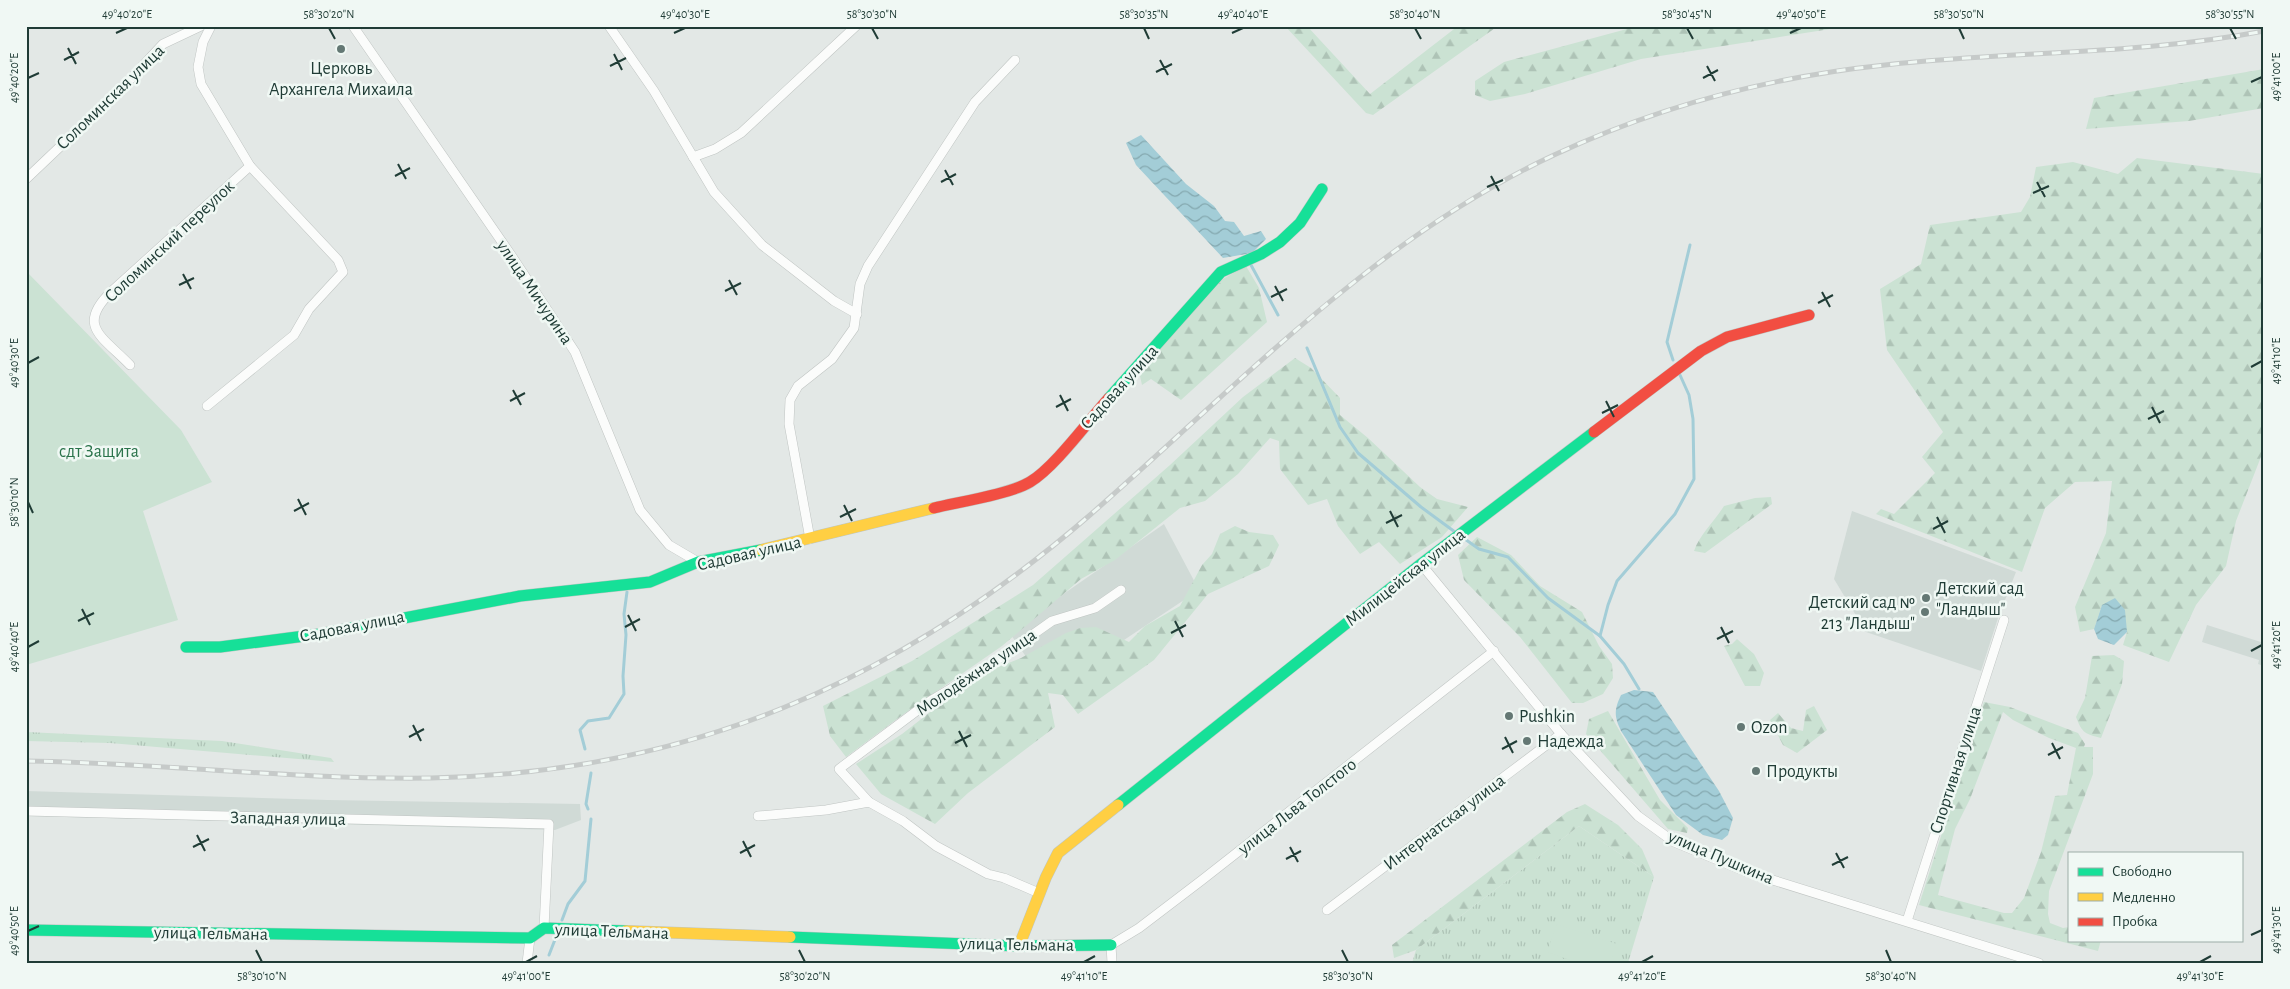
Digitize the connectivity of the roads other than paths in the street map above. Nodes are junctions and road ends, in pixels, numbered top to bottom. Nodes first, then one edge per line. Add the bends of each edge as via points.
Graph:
1 (201, 26) edge
2 (211, 26) edge
3 (353, 26) edge
4 (609, 26) edge
5 (856, 26) edge
6 (1015, 60) dead end
7 (693, 157) junction
8 (250, 166) junction
9 (26, 179) edge
10 (1322, 189) dead end
11 (857, 314) junction
12 (1809, 315) dead end
13 (130, 365) dead end
14 (207, 406) dead end
15 (810, 539) junction
16 (698, 562) junction
17 (1421, 564) junction
18 (1121, 590) dead end
19 (2004, 620) dead end
20 (186, 647) dead end
21 (1494, 651) junction
22 (1561, 734) junction
23 (869, 802) junction
24 (26, 811) edge
25 (758, 816) dead end
26 (1039, 893) junction
27 (1328, 910) dead end
28 (1907, 921) junction
29 (544, 928) junction
30 (26, 930) edge
31 (530, 938) junction
32 (1111, 944) junction
33 (1019, 946) junction
34 (527, 963) edge
35 (1112, 963) edge
36 (2039, 963) edge

1 - 9 street, Соломинская улица via 163,44 125,85
2 - 8 street via 203,42 198,67 200,84
3 - 16 street, улица Мичурина via 575,352 640,510 669,545
4 - 7 street
5 - 7 street via 741,133 715,149
6 - 11 street via 975,102 868,266 860,284
7 - 11 street via 714,192 762,245 834,301
8 - 13 street, Соломинский переулок via 96,309 93,317 95,329
8 - 14 street via 338,260 343,272 309,309 294,335
10 - 15 street, Садовая улица via 1296,227 1284,238 1255,258 1221,272 1046,469 1030,482
11 - 15 street via 854,328 832,359 798,386 790,400 789,424
12 - 17 street, Милицейская улица via 1727,337 1705,348
15 - 16 street, Садовая улица
16 - 20 street, Садовая улица via 650,582 520,596 320,634 220,647
17 - 21 street, улица Пушкина
17 - 26 street, Милицейская улица via 1058,854
18 - 23 street, Молодёжная улица via 1095,608 1052,621 987,667 930,701 839,769
19 - 28 street, Спортивная улица
21 - 22 street, улица Пушкина
21 - 32 street, улица Льва Толстого via 1139,928
22 - 27 street, Интернатская улица
22 - 28 street, улица Пушкина via 1638,816 1674,842 1748,872
23 - 25 street via 826,810
23 - 26 street via 903,821 936,846 988,874
24 - 29 street, Западная улица via 550,824
26 - 33 street, Милицейская улица
28 - 36 street, улица Пушкина
29 - 31 street, улица Тельмана
29 - 33 street, улица Тельмана
30 - 31 street, улица Тельмана
31 - 34 street
32 - 33 street, улица Тельмана
32 - 35 street

